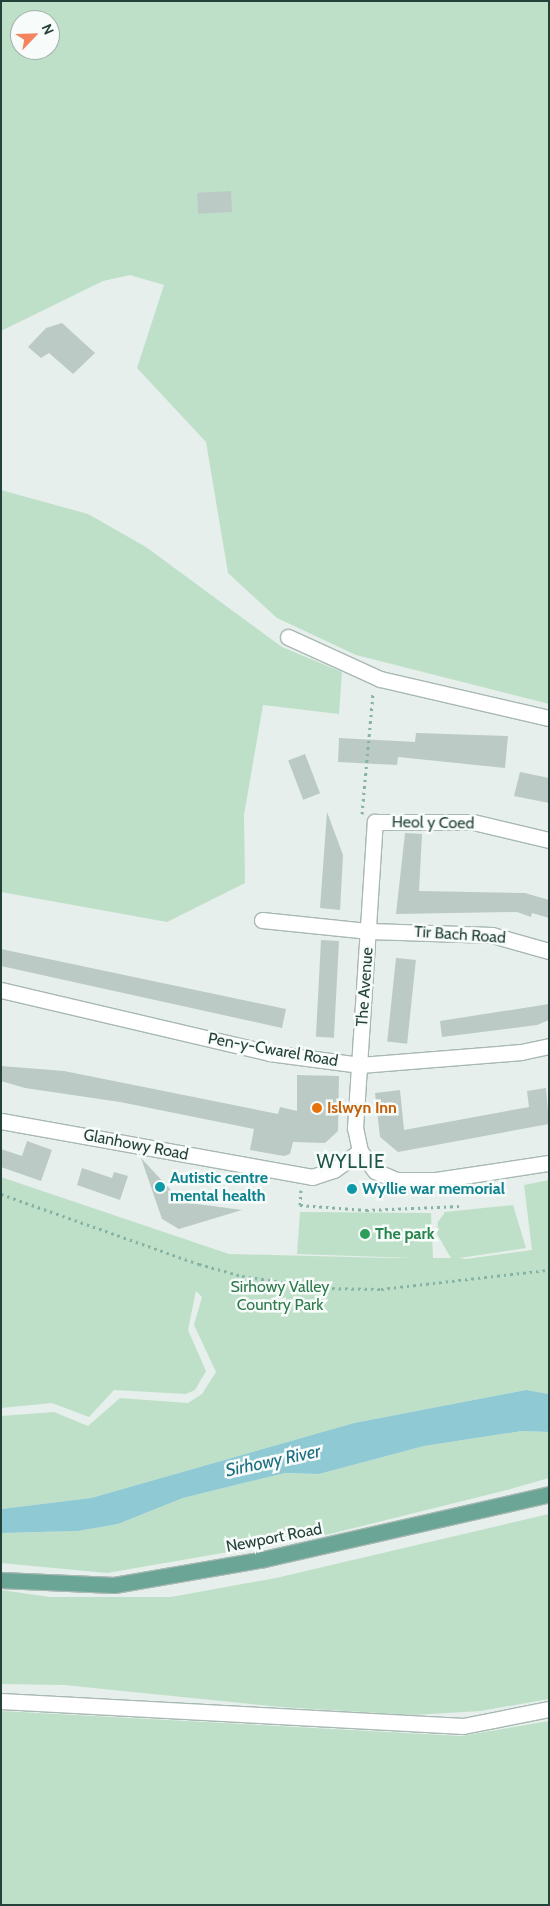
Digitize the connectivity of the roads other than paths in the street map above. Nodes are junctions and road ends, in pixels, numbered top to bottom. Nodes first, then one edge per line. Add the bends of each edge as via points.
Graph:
1 (288, 637) dead end
2 (549, 718) edge
3 (375, 822) joint
4 (549, 840) edge
5 (262, 920) dead end
6 (369, 931) junction
7 (549, 951) edge
8 (1, 990) edge
9 (549, 1046) edge
10 (360, 1065) junction
11 (1, 1120) edge
12 (360, 1151) junction
13 (549, 1163) edge
14 (549, 1494) edge
15 (1, 1580) edge
16 (1, 1701) edge
17 (549, 1709) edge

1 - 2 street via 374,677
3 - 4 street, Heol y Coed via 472,822
3 - 6 street, The Avenue
5 - 6 street, Tir Bach Road
6 - 7 street, Tir Bach Road via 492,935
6 - 10 street, The Avenue
8 - 10 street, Pen-y-Cwarel Road via 269,1053
9 - 10 street, Pen-y-Cwarel Road via 521,1052
10 - 12 street, The Avenue via 355,1128
11 - 12 street, Glanhowy Road via 302,1177 334,1170
12 - 13 street via 375,1171 396,1180 436,1180
14 - 15 main road, Newport Road via 264,1559 114,1585
16 - 17 street via 463,1726

